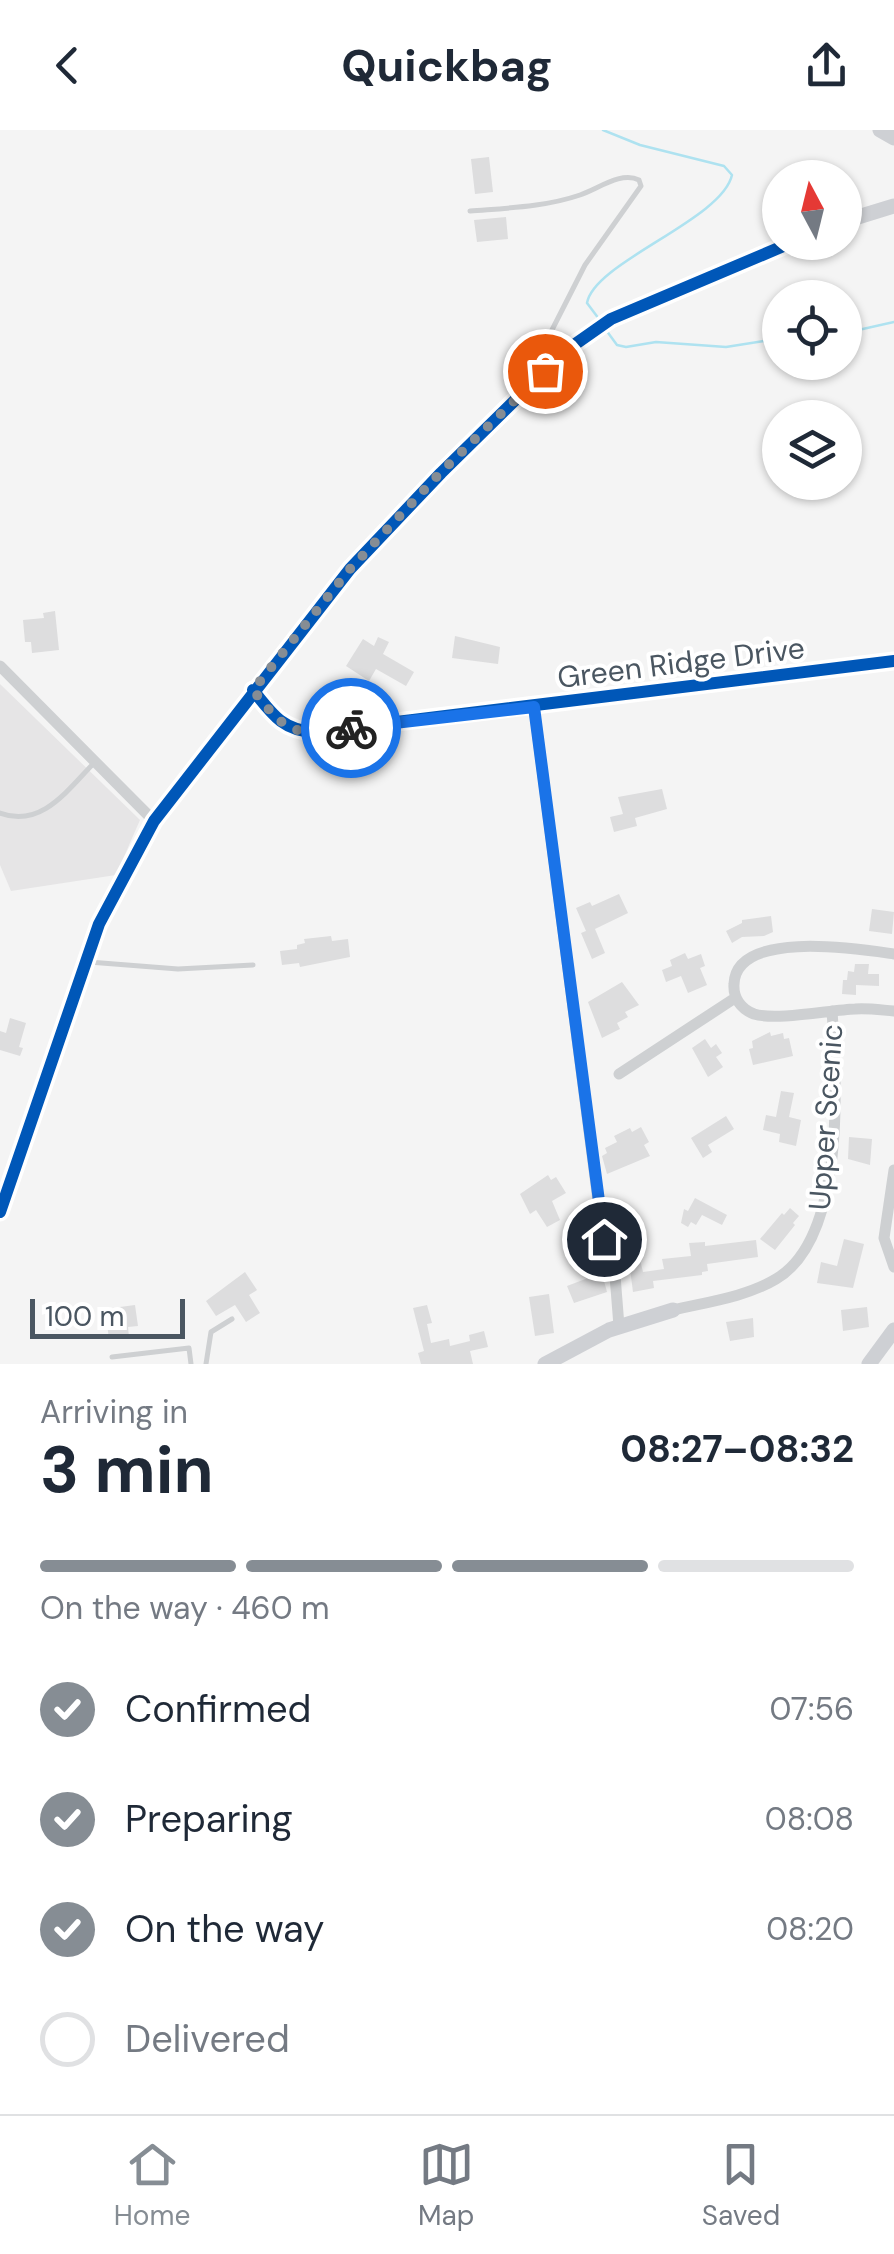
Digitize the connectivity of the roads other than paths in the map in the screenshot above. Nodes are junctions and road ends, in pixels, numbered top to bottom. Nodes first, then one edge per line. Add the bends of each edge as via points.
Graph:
1 (880, 130) edge
2 (894, 138) edge
3 (894, 206) edge
4 (470, 211) dead end
5 (862, 215) edge
6 (762, 255) edge
7 (526, 390) junction
8 (894, 660) edge
9 (0, 666) edge
10 (253, 690) junction
11 (534, 707) junction
12 (96, 762) junction
13 (0, 813) edge
14 (154, 821) junction
15 (894, 954) edge
16 (86, 961) junction
17 (252, 965) dead end
18 (735, 998) junction
19 (832, 1011) junction
20 (894, 1011) edge
21 (618, 1074) dead end
22 (894, 1170) edge
23 (0, 1212) edge
24 (894, 1267) edge
25 (673, 1310) joint
26 (232, 1319) dead end
27 (619, 1326) junction
28 (894, 1330) edge
29 (112, 1358) dead end
30 (191, 1364) edge
31 (206, 1364) edge
32 (546, 1364) edge
33 (869, 1364) edge

1 - 2 street
3 - 5 street
4 - 7 lane via 540,205 628,176 641,186 585,265 526,378
6 - 7 street via 611,319
7 - 10 street via 350,569
8 - 11 street, Green Ridge Drive
9 - 12 street
10 - 11 street, Green Ridge Drive via 278,721 299,732
10 - 14 street
11 - 27 street, Green Ridge Drive
12 - 13 lane via 36,815
12 - 14 street
14 - 16 street
15 - 18 street via 829,946 751,955 735,974
16 - 17 lane via 178,969
16 - 23 street
18 - 19 street via 764,1016
18 - 21 street
19 - 20 street, Upper Scenic
19 - 25 street, Upper Scenic via 830,1148 814,1234 801,1258 778,1278
22 - 24 street via 884,1238
25 - 27 street
26 - 31 lane via 212,1332
27 - 32 street
28 - 33 street
29 - 30 lane via 189,1348

